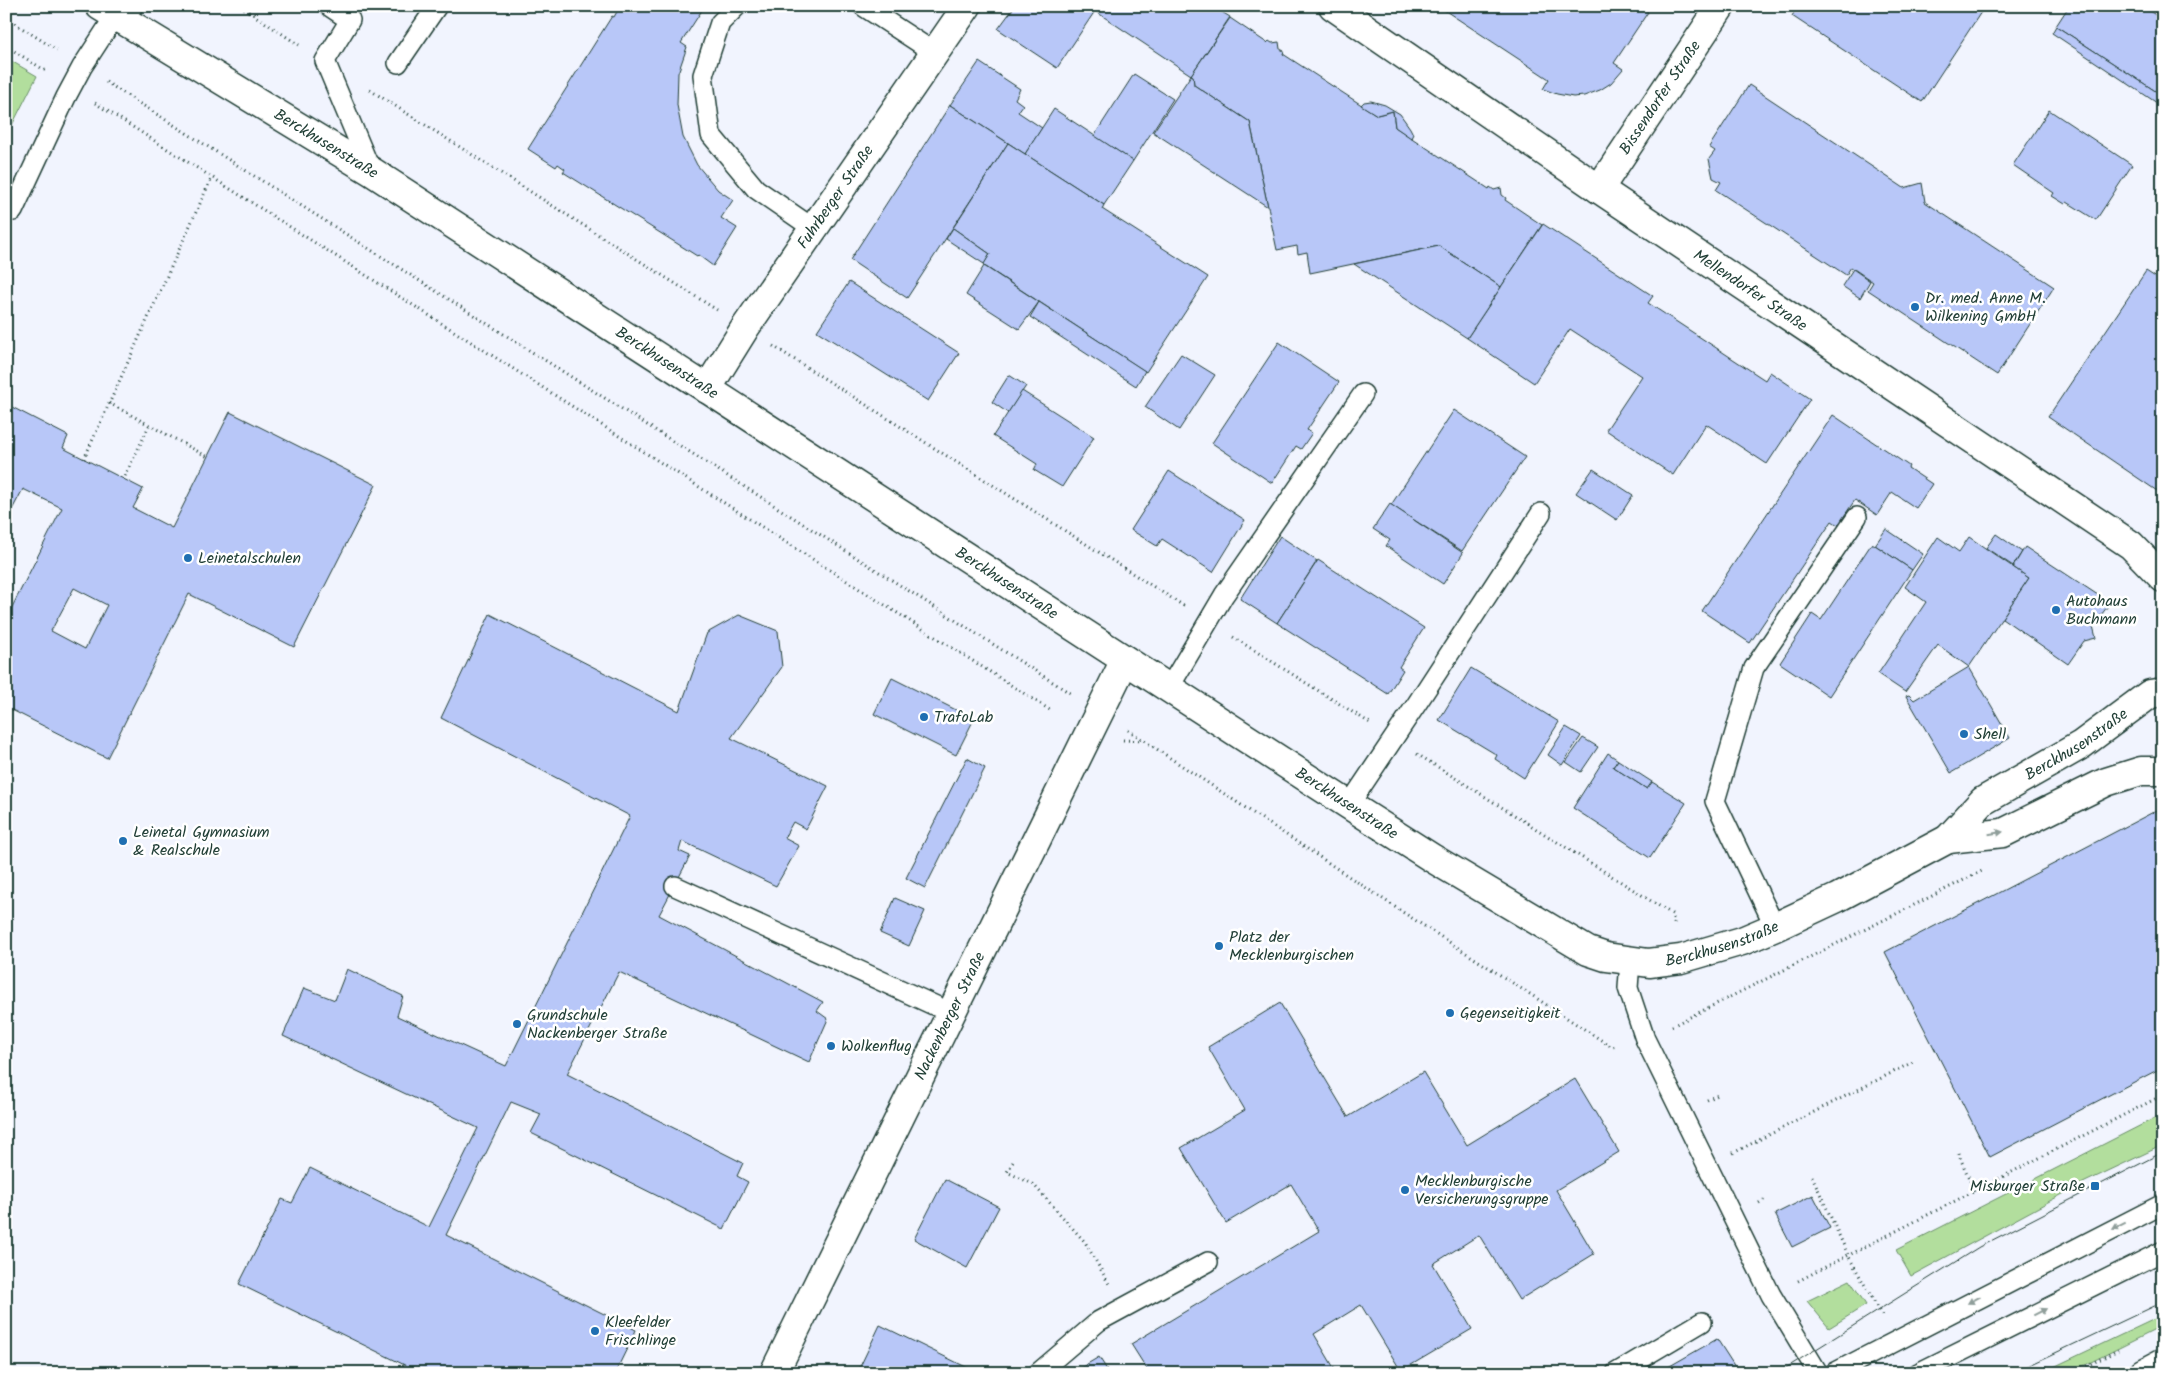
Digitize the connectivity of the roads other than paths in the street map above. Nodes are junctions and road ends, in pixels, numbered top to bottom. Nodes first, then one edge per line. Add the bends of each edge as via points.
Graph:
1 (329, 6) edge
2 (437, 6) edge
3 (738, 6) edge
4 (863, 6) edge
5 (967, 6) edge
6 (1333, 6) edge
7 (1721, 6) edge
8 (116, 9) edge
9 (934, 53) junction
10 (398, 63) dead end
11 (371, 171) junction
12 (1599, 189) junction
13 (13, 212) dead end
14 (814, 229) junction
15 (707, 389) junction
16 (1363, 394) dead end
17 (1541, 513) dead end
18 (1857, 517) dead end
19 (2163, 578) edge
20 (1125, 660) junction
21 (1169, 688) junction
22 (2163, 692) edge
23 (2163, 770) edge
24 (1349, 805) junction
25 (1948, 839) junction
26 (675, 886) dead end
27 (1775, 928) junction
28 (1630, 961) junction
29 (951, 1013) junction
30 (2163, 1204) edge
31 (2163, 1251) edge
32 (1208, 1262) dead end
33 (1702, 1322) dead end
34 (2163, 1363) edge
35 (774, 1373) edge
36 (1038, 1373) edge
37 (1616, 1373) edge
38 (1818, 1373) edge
39 (1834, 1373) edge
40 (1918, 1373) edge
41 (2144, 1373) edge

1 - 11 lane via 350,20 325,61
2 - 10 lane
3 - 14 lane via 720,23 703,75 711,135 756,189
4 - 9 lane
5 - 9 street, Fuhrberger Straße
6 - 12 street, Mellendorfer Straße
7 - 12 street, Bissendorfer Straße
8 - 11 street, Berckhusenstraße
8 - 13 lane via 71,87
9 - 14 street, Fuhrberger Straße
11 - 15 street, Berckhusenstraße
12 - 19 street, Mellendorfer Straße via 2131,545
14 - 15 street, Fuhrberger Straße
15 - 20 street, Berckhusenstraße
16 - 21 lane via 1224,595
17 - 24 lane
18 - 27 lane via 1754,668 1715,802
20 - 21 street, Berckhusenstraße
20 - 29 street, Nackenberger Straße
21 - 24 street, Berckhusenstraße
22 - 25 street, Berckhusenstraße via 2150,694 2081,744 1983,801
25 -> 23 street, Berckhusenstraße via 2003,833 2106,782 2141,771
24 - 28 street, Berckhusenstraße via 1588,951
25 - 27 street, Berckhusenstraße
26 - 29 lane
27 - 28 street, Berckhusenstraße via 1681,959 1649,963
28 - 38 lane via 1628,988 1645,1039 1770,1295
29 - 35 street, Nackenberger Straße
30 -> 39 lane
40 -> 31 lane
32 - 36 lane via 1099,1321
33 - 37 lane
34 - 41 street

